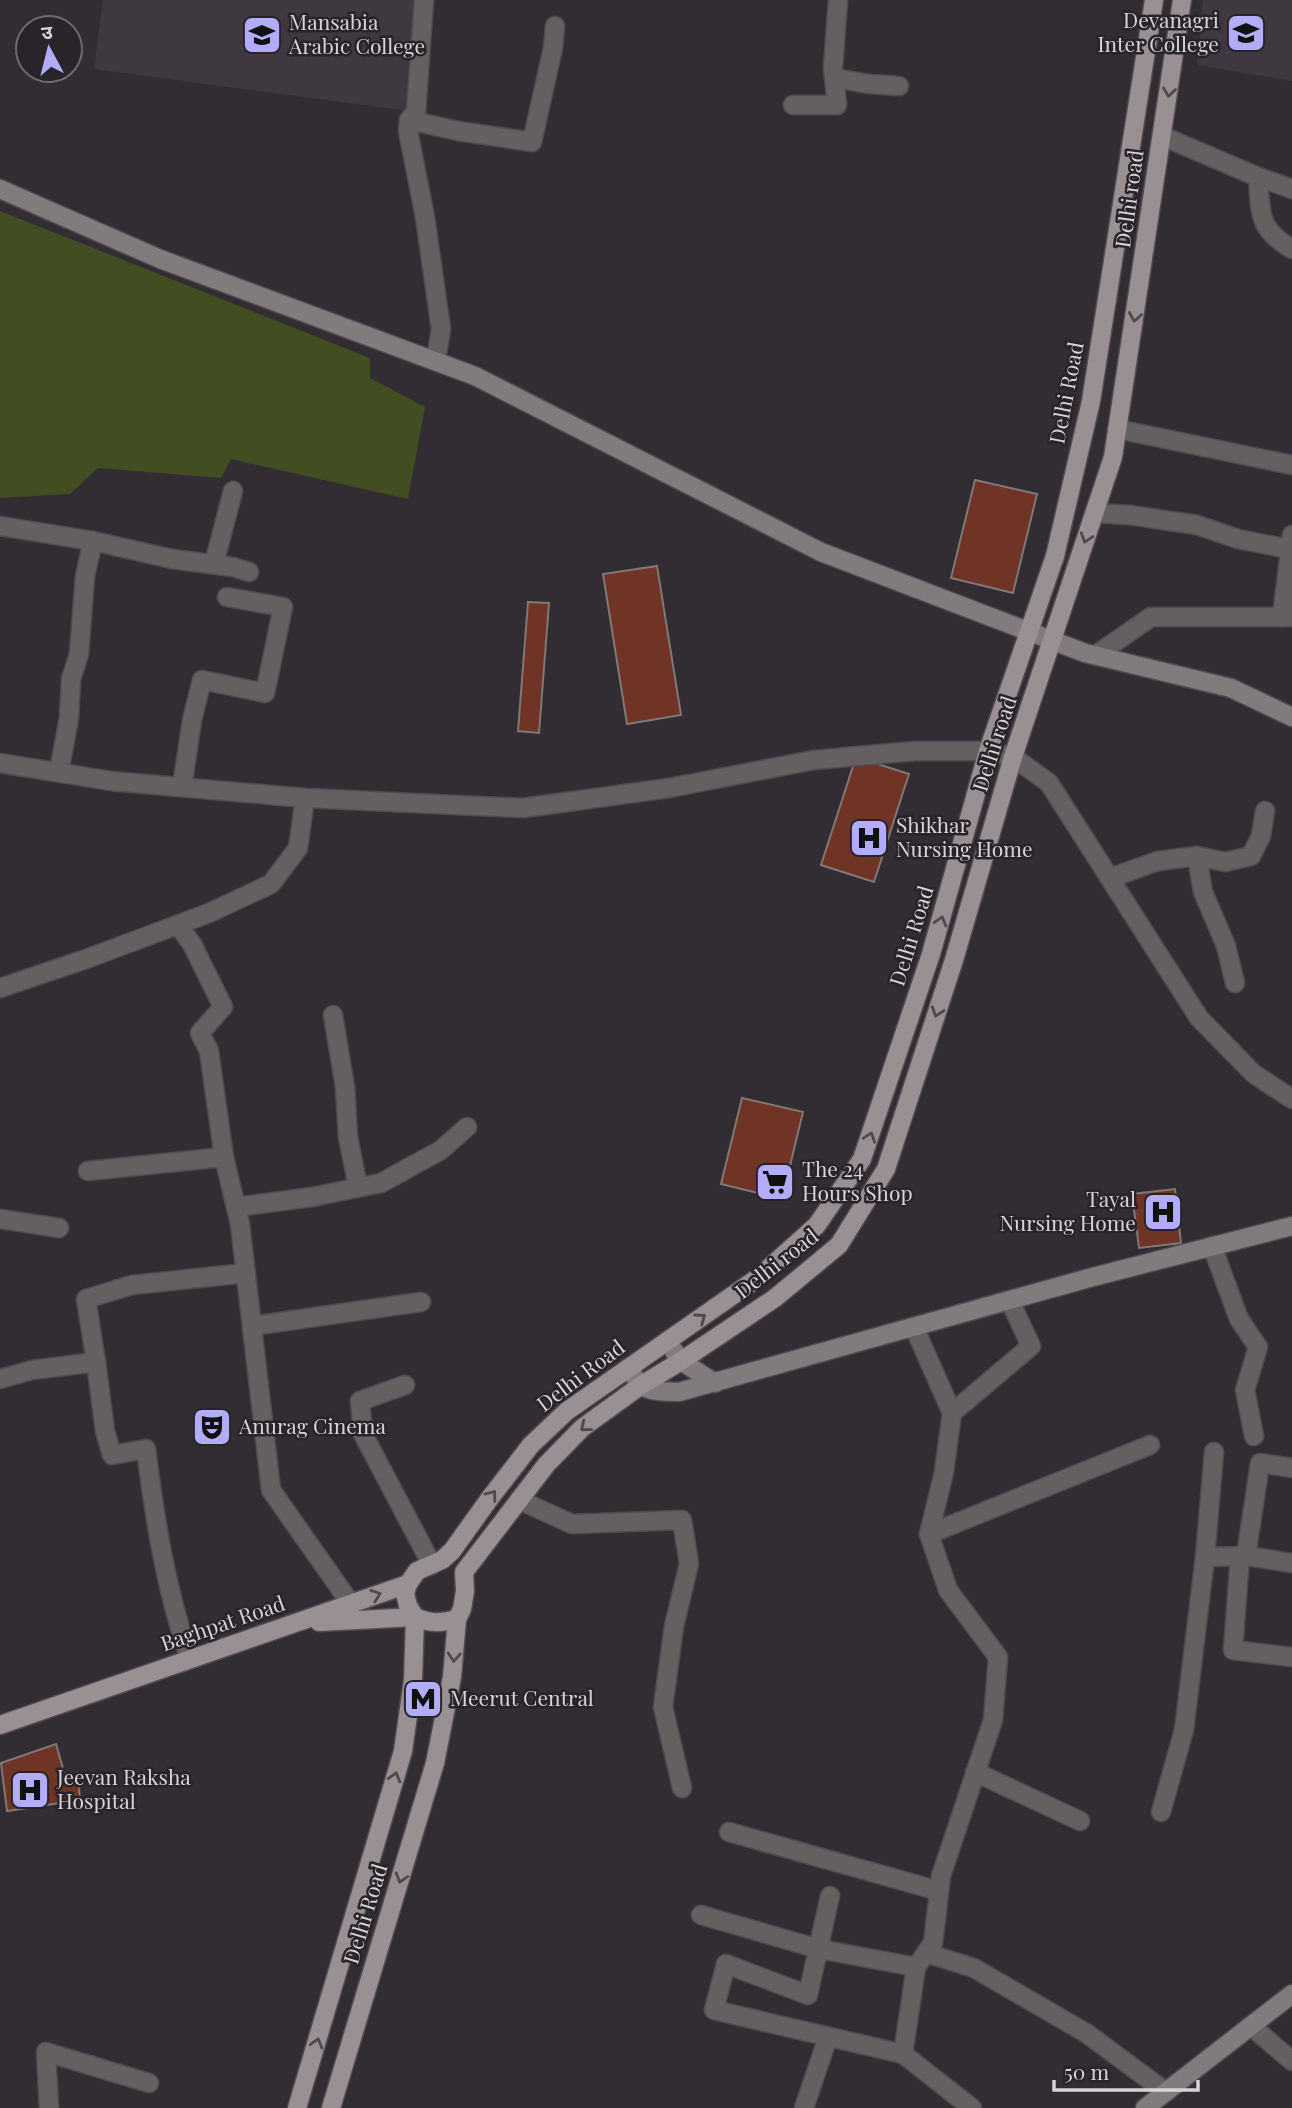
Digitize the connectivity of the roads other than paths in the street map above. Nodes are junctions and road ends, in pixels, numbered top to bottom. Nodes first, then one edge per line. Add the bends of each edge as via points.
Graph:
1 (424, 0) edge
2 (838, 0) edge
3 (1154, 0) edge
4 (1182, 0) edge
5 (555, 26) dead end
6 (834, 78) junction
7 (899, 86) dead end
8 (793, 106) dead end
9 (408, 120) junction
10 (1162, 136) junction
11 (1258, 177) junction
12 (0, 189) edge
13 (1292, 189) edge
14 (1292, 249) edge
15 (436, 361) junction
16 (1117, 429) junction
17 (1292, 465) edge
18 (233, 491) dead end
19 (1094, 513) junction
20 (0, 526) edge
21 (93, 541) junction
22 (1291, 542) edge
23 (214, 564) junction
24 (249, 572) dead end
25 (226, 597) dead end
26 (1287, 617) edge
27 (1029, 632) junction
28 (1052, 641) junction
29 (1096, 655) junction
30 (1292, 717) edge
31 (988, 751) junction
32 (1013, 757) junction
33 (0, 763) edge
34 (59, 772) junction
35 (182, 787) junction
36 (305, 798) junction
37 (1265, 811) dead end
38 (1197, 856) junction
39 (1110, 878) junction
40 (178, 925) junction
41 (1235, 983) dead end
42 (0, 988) edge
43 (333, 1015) dead end
44 (1292, 1099) edge
45 (467, 1127) dead end
46 (224, 1157) junction
47 (88, 1171) dead end
48 (358, 1187) junction
49 (236, 1207) junction
50 (0, 1219) edge
51 (1292, 1226) edge
52 (59, 1228) dead end
53 (1212, 1246) junction
54 (246, 1273) junction
55 (421, 1301) dead end
56 (1010, 1301) junction
57 (252, 1325) junction
58 (914, 1327) junction
59 (667, 1341) junction
60 (681, 1361) junction
61 (96, 1362) junction
62 (628, 1368) junction
63 (0, 1379) edge
64 (715, 1383) junction
65 (405, 1385) dead end
66 (640, 1386) junction
67 (952, 1413) junction
68 (1254, 1436) dead end
69 (1150, 1445) dead end
70 (1214, 1452) dead end
71 (1292, 1468) edge
72 (519, 1500) junction
73 (929, 1534) junction
74 (452, 1551) joint
75 (1243, 1556) junction
76 (1205, 1557) junction
77 (1292, 1563) edge
78 (432, 1565) junction
79 (408, 1584) junction
80 (351, 1604) junction
81 (415, 1617) junction
82 (457, 1619) junction
83 (298, 1622) junction
84 (1292, 1657) edge
85 (190, 1659) junction
86 (0, 1725) edge
87 (975, 1772) junction
88 (682, 1788) dead end
89 (1161, 1812) dead end
90 (1080, 1821) dead end
91 (729, 1832) dead end
92 (939, 1891) junction
93 (830, 1896) dead end
94 (701, 1915) dead end
95 (819, 1949) junction
96 (921, 1960) junction
97 (1292, 1994) edge
98 (1251, 2026) junction
99 (828, 2036) junction
100 (903, 2054) junction
101 (1292, 2060) edge
102 (149, 2083) dead end
103 (1166, 2092) junction
104 (1151, 2106) edge
105 (49, 2108) edge
106 (297, 2108) edge
107 (331, 2108) edge
108 (804, 2108) edge
109 (972, 2108) edge

1 - 9 street via 416,112
2 - 6 street
3 - 27 main road, Delhi Road via 1091,401 1055,556
4 -> 10 main road, Delhi road
5 - 9 street via 532,142
6 - 7 street
6 - 8 street via 837,106
9 - 15 street via 442,329
10 - 11 street
10 -> 16 main road, Delhi road
11 - 13 street
11 - 14 street via 1261,218 1278,240
12 - 15 street via 160,259
15 - 27 street via 475,376 821,552
16 - 17 street
16 - 19 main road, Delhi road
18 - 23 street
19 - 22 street via 1197,526 1238,539
19 -> 28 main road, Delhi road
20 - 21 street
21 - 23 street
21 - 34 street
22 - 26 street
23 - 24 street
25 - 35 street via 283,607 265,693 202,680
26 - 29 street via 1152,617
27 - 28 street
27 - 31 main road, Delhi Road
28 - 29 street
28 - 32 main road, Delhi road
29 - 30 street via 1231,688
31 - 32 street
31 - 36 street via 915,751 814,760 669,788 523,808
59 -> 31 main road, Delhi Road via 759,1277 817,1226 862,1159 931,954
32 - 39 street via 1049,783
32 -> 60 main road, Delhi road via 886,1169 839,1245 775,1298
33 - 34 street
34 - 35 street
35 - 36 street
36 - 40 street via 298,848 271,884
37 - 38 street via 1261,836 1251,856 1225,862
38 - 39 street via 1158,861
38 - 41 street via 1203,892 1226,946
39 - 44 street via 1199,1018 1254,1074
40 - 42 street
40 - 46 street via 223,1007 200,1033 209,1051
43 - 48 street
45 - 48 street via 441,1150 381,1182
46 - 47 street
46 - 49 street
48 - 49 street
49 - 54 street
50 - 52 street
51 - 53 street
53 - 56 street
53 - 68 street via 1238,1319 1258,1347 1245,1390
54 - 57 street
54 - 61 street via 132,1285 86,1299
55 - 57 street
56 - 58 street
56 - 67 street via 1031,1346
57 - 80 street via 271,1490
58 - 64 street
58 - 67 street
59 - 60 street
59 - 62 main road, Delhi Road
60 - 64 street
60 - 66 main road, Delhi road
61 - 63 street
61 - 85 street via 112,1455 146,1449 157,1528
62 - 66 street
74 -> 62 main road, Delhi Road via 531,1445 567,1411
64 - 66 street via 679,1392
65 - 78 street via 360,1401 363,1434
66 -> 72 main road, Delhi Road via 582,1428
67 - 73 street
69 - 73 street
70 - 76 street
71 - 75 street via 1260,1463
72 - 82 main road, Delhi Road via 464,1573
72 - 88 street via 572,1524 682,1520 689,1564 674,1626 663,1707
73 - 87 street via 948,1590 998,1657 992,1720
74 - 78 main road, Baghpat Road
75 - 76 street
75 - 77 street
75 - 84 street via 1233,1650
76 - 89 street via 1184,1730
78 - 79 main road, Baghpat Road via 417,1571
80 -> 79 main road, Baghpat Road
79 - 81 main road, Delhi Road via 405,1593
80 - 83 main road, Baghpat Road
81 - 82 main road via 440,1623
81 - 83 main road
106 -> 81 main road, Delhi Road via 403,1751 413,1680
82 -> 107 main road, Delhi Road via 452,1678 435,1763
83 - 85 main road, Baghpat Road
85 - 86 main road, Baghpat Road
87 - 90 street
87 - 92 street
91 - 92 street
92 - 96 street via 933,1943
93 - 95 street
94 - 95 street
95 - 96 street
95 - 99 street via 808,1995 726,1964 714,2010
96 - 100 street
96 - 103 street via 974,1968 1086,2033
97 - 98 street
98 - 101 street
98 - 103 street
99 - 100 street
99 - 108 street
100 - 109 street
102 - 105 street via 46,2052
103 - 104 street

